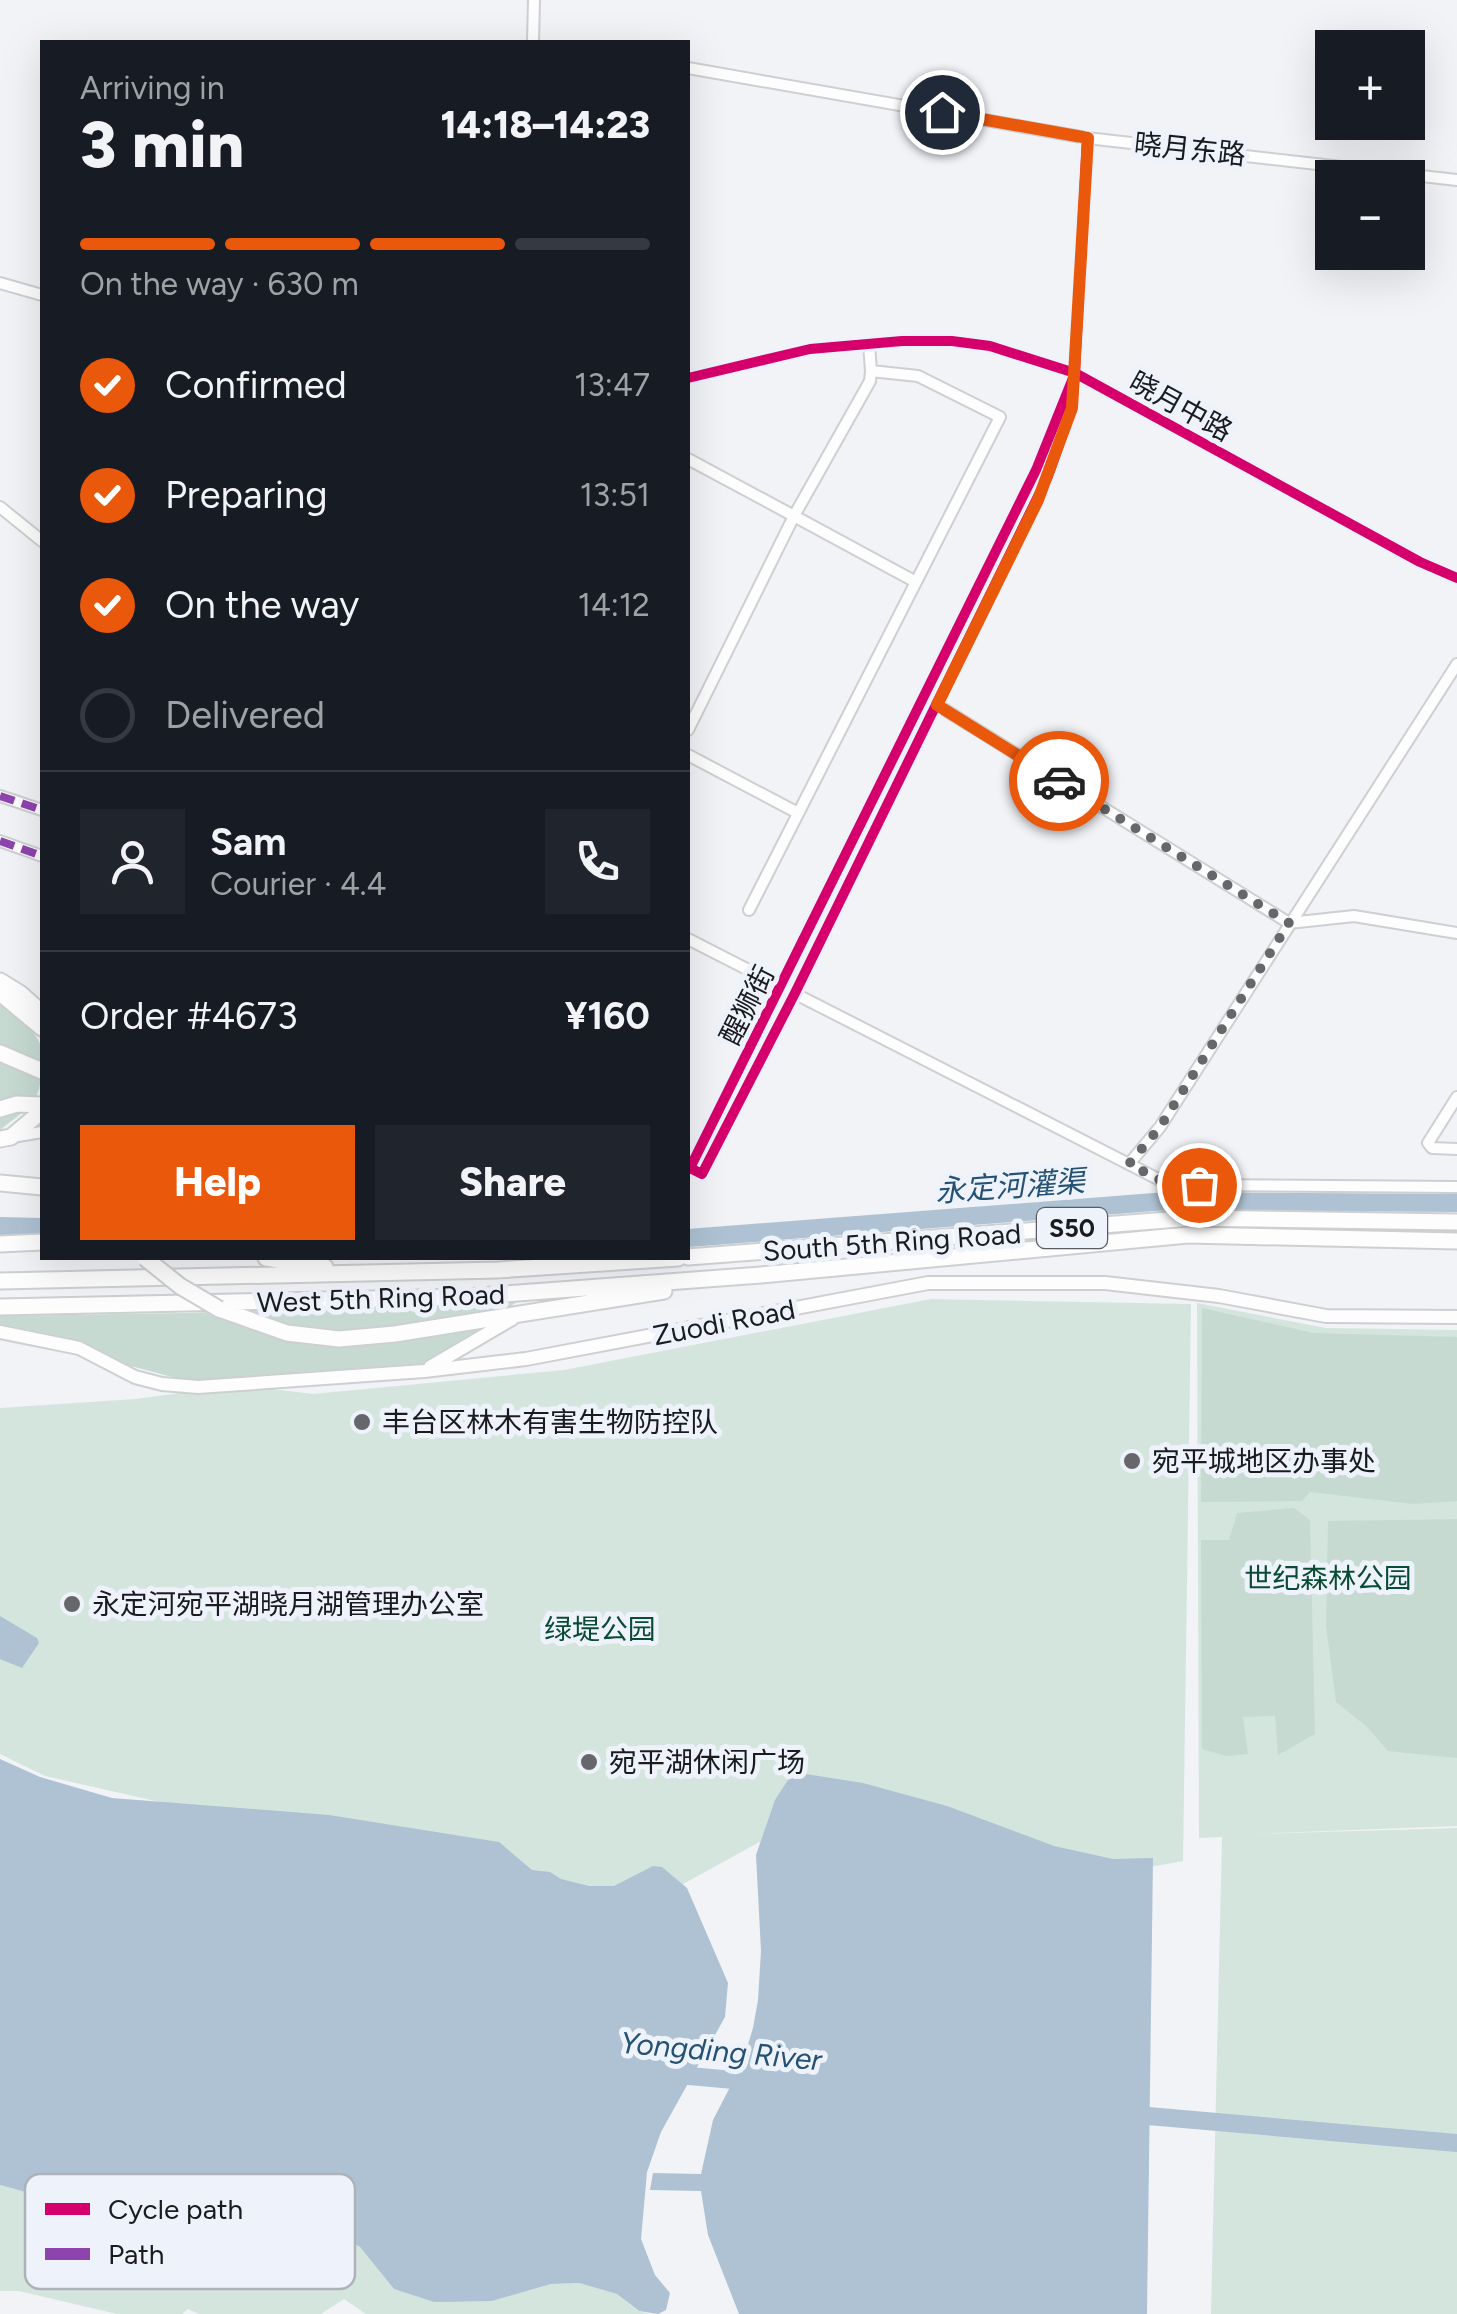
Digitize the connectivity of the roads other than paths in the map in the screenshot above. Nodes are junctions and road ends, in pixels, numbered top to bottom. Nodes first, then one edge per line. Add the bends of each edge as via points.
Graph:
1 (521, 0) edge
2 (534, 1) edge
3 (533, 40) edge
4 (690, 68) edge
5 (1088, 138) junction
6 (1457, 180) edge
7 (0, 283) edge
8 (40, 294) edge
9 (869, 344) junction
10 (871, 371) junction
11 (1075, 374) junction
12 (690, 378) edge
13 (690, 460) edge
14 (0, 507) edge
15 (794, 516) junction
16 (40, 539) edge
17 (1457, 578) edge
18 (916, 582) junction
19 (1457, 664) edge
20 (924, 698) junction
21 (937, 705) junction
22 (690, 726) edge
23 (690, 756) edge
24 (0, 796) edge
25 (40, 809) edge
26 (798, 814) junction
27 (0, 841) edge
28 (40, 855) edge
29 (749, 910) dead end
30 (1289, 923) junction
31 (1457, 933) edge
32 (690, 939) edge
33 (0, 981) edge
34 (782, 987) junction
35 (0, 993) edge
36 (795, 993) junction
37 (40, 1012) edge
38 (40, 1026) edge
39 (0, 1053) edge
40 (40, 1070) edge
41 (1457, 1098) edge
42 (40, 1108) edge
43 (0, 1109) edge
44 (40, 1110) edge
45 (40, 1132) edge
46 (6, 1138) edge
47 (1457, 1149) edge
48 (1129, 1164) junction
49 (0, 1182) edge
50 (40, 1186) edge
51 (1457, 1187) edge
52 (1457, 1222) edge
53 (1457, 1241) edge
54 (40, 1242) edge
55 (0, 1244) edge
56 (690, 1257) edge
57 (148, 1260) edge
58 (280, 1260) edge
59 (648, 1260) edge
60 (374, 1274) junction
61 (762, 1275) junction
62 (0, 1281) edge
63 (0, 1307) edge
64 (524, 1314) junction
65 (1457, 1317) edge
66 (0, 1332) edge
67 (424, 1371) junction

1 - 2 street
2 - 3 street
4 - 5 street, 晓月东路
5 - 6 street, 晓月东路
5 - 11 street, 醒狮街
7 - 8 street
9 - 10 street
9 - 11 street, 晓月中路 via 990,346
9 - 12 street, 晓月中路 via 810,349
10 - 15 street
10 - 18 street via 918,376 1000,417
11 - 17 street, 晓月中路
11 - 20 street, 醒狮街 via 1036,470
11 - 21 street, 醒狮街 via 1072,408 1048,476
13 - 15 street
14 - 16 street
15 - 18 street
15 - 22 street
18 - 26 street
19 - 30 street
20 - 21 street
20 - 34 street, 醒狮街
21 - 30 street
21 - 36 street, 醒狮街
23 - 26 street
24 - 25 street
26 - 29 street
27 - 28 street
30 - 31 street via 1354,916
30 - 48 street via 1160,1127
32 - 34 street
33 - 37 highway
34 - 36 street
34 - 36 street, 醒狮街 via 690,1168 702,1174
35 - 38 highway
36 - 48 street
39 - 40 highway
41 - 47 street via 1428,1143
42 - 43 highway
44 - 46 highway
45 - 46 street
48 - 51 street via 1160,1180 1199,1185
49 - 50 highway
52 - 56 highway, South 5th Ring Road / S50 via 1193,1218
53 - 61 highway, South 5th Ring Road / S50 via 1188,1235
54 - 55 highway
57 - 64 highway, bridge via 219,1309 274,1330 339,1339
58 - 60 highway
59 - 60 highway
60 - 62 highway, West 5th Ring Road
61 - 63 highway, West 5th Ring Road / S50 via 465,1297
61 - 64 highway
64 - 67 main road
65 - 67 main road, Zuodi Road via 1326,1316 1105,1283 928,1283 526,1359
66 - 67 main road, Zuodi Road via 79,1348 135,1376 180,1385

